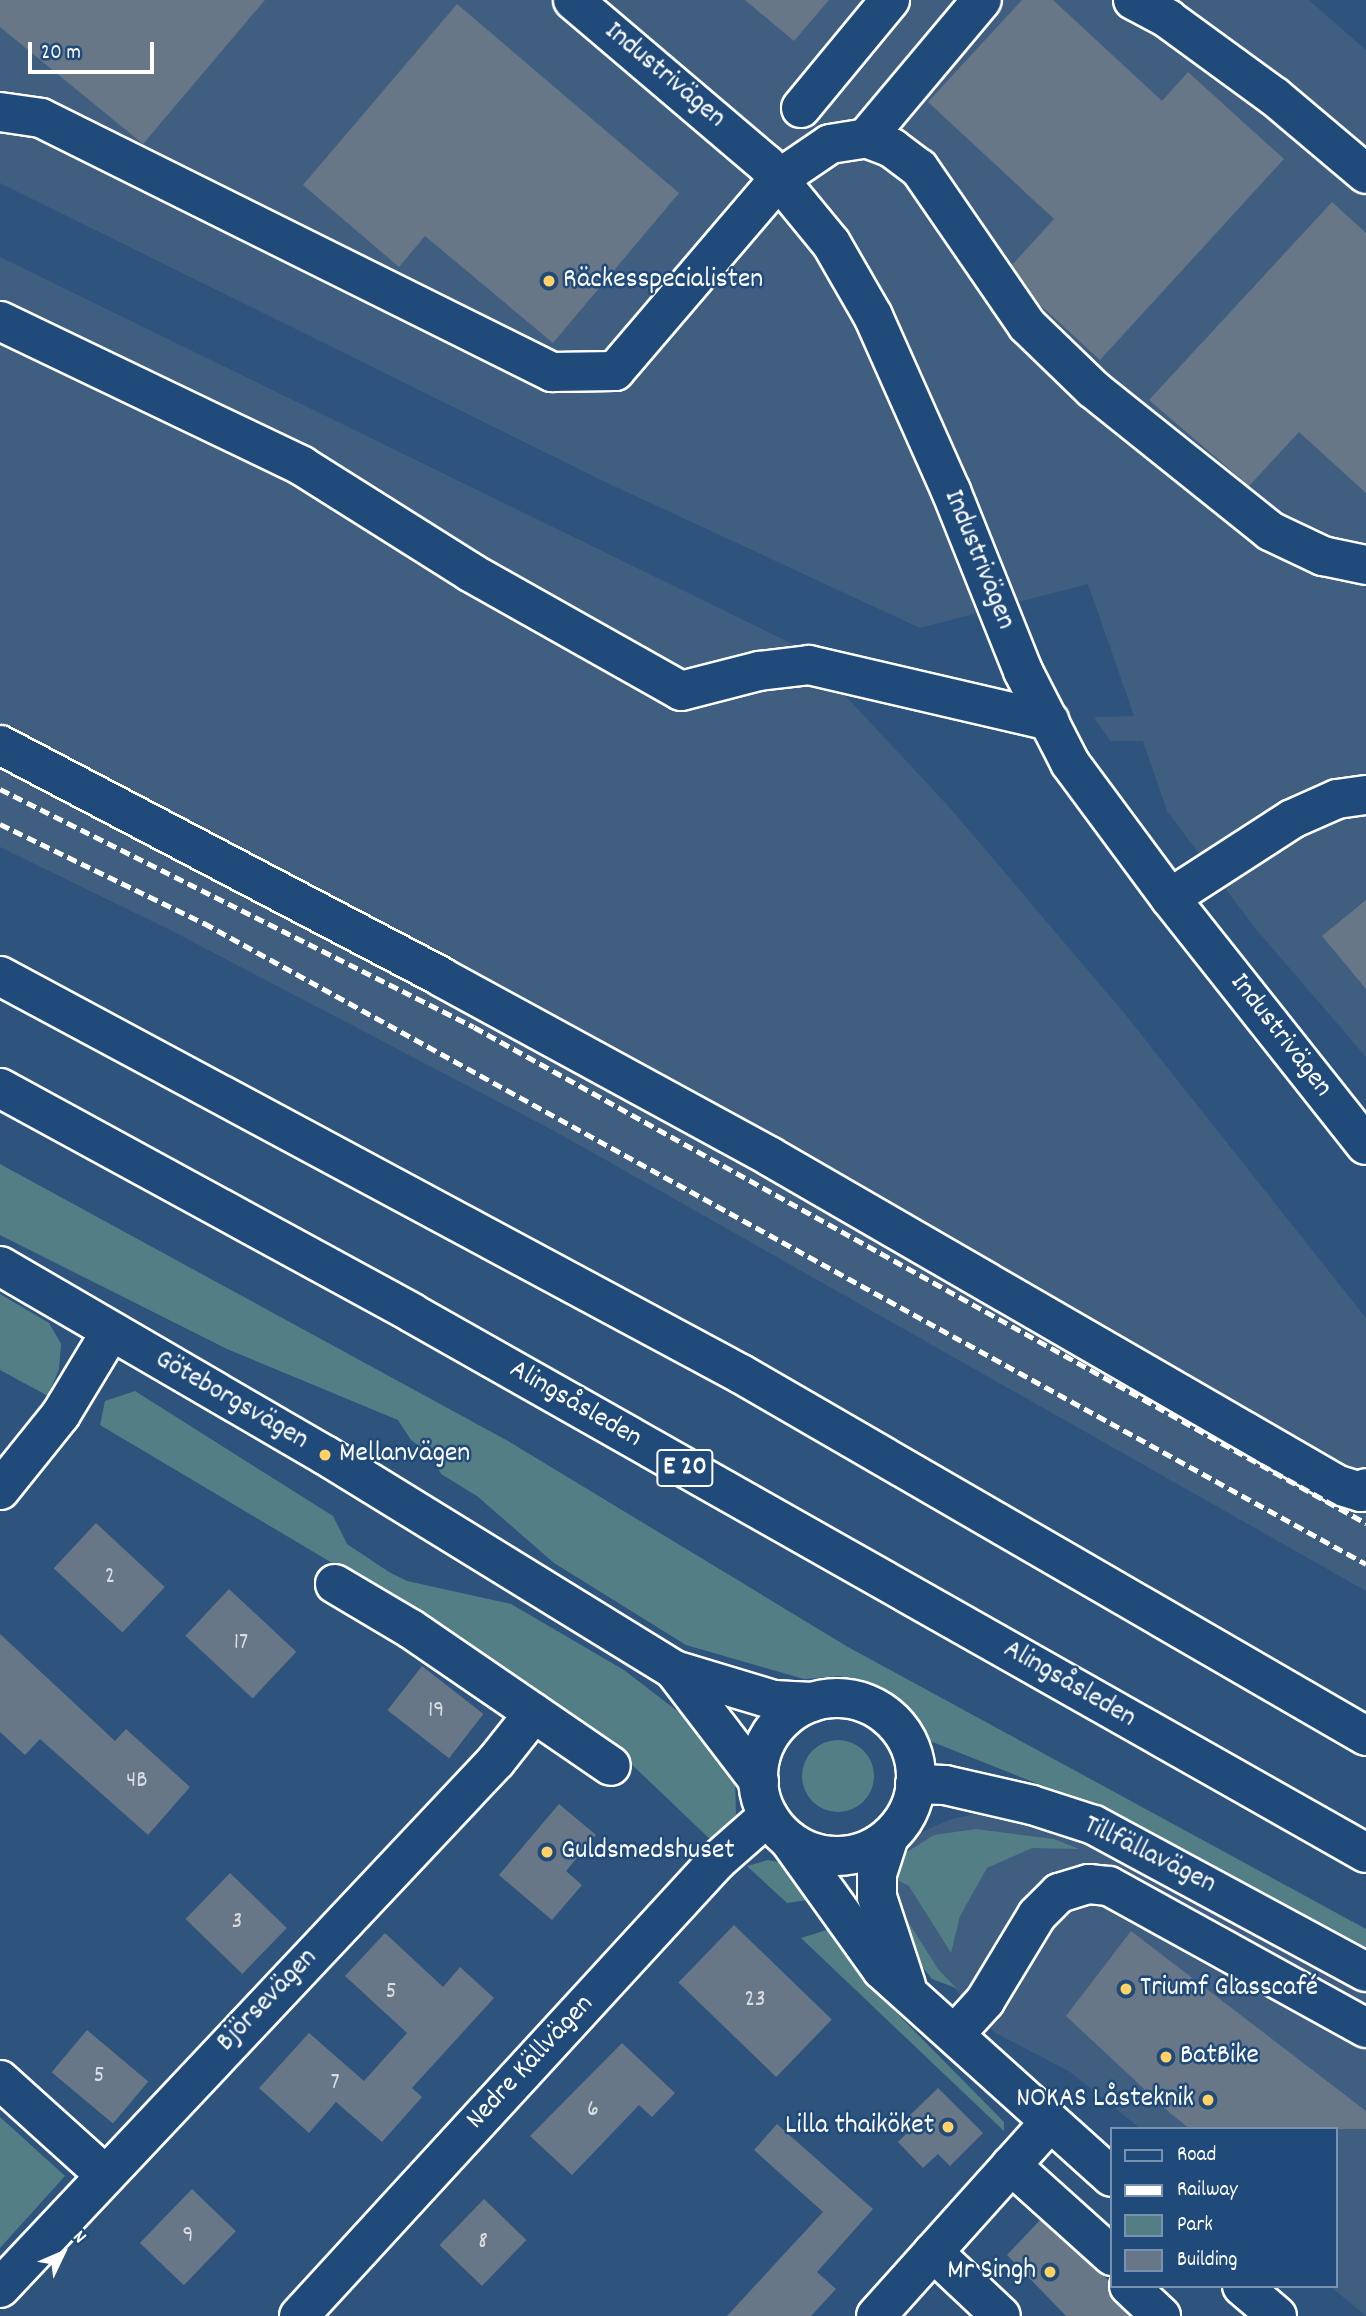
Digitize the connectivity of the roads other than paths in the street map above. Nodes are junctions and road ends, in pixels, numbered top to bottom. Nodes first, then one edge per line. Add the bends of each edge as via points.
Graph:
1 (573, 0) edge
2 (890, 0) edge
3 (982, 0) edge
4 (1133, 0) edge
5 (801, 108) dead end
6 (0, 112) edge
7 (866, 138) junction
8 (1366, 174) edge
9 (780, 178) junction
10 (0, 321) edge
11 (1366, 565) edge
12 (1050, 720) junction
13 (0, 745) edge
14 (1366, 795) edge
15 (1170, 898) junction
16 (0, 976) edge
17 (0, 1088) edge
18 (1366, 1145) edge
19 (0, 1266) edge
20 (111, 1331) junction
21 (1366, 1488) edge
22 (0, 1490) edge
23 (335, 1584) dead end
24 (674, 1670) junction
25 (813, 1702) junction
26 (534, 1713) junction
27 (1366, 1736) edge
28 (611, 1766) dead end
29 (915, 1784) junction
30 (772, 1812) junction
31 (889, 1837) junction
32 (1366, 1853) edge
33 (1366, 1972) edge
34 (908, 1990) junction
35 (1366, 2028) edge
36 (955, 2034) junction
37 (0, 2080) edge
38 (1049, 2123) junction
39 (1011, 2165) junction
40 (103, 2174) junction
41 (1110, 2174) edge
42 (933, 2252) junction
43 (1110, 2254) edge
44 (0, 2288) edge
45 (1131, 2288) edge
46 (1244, 2288) edge
47 (299, 2316) edge
48 (876, 2316) edge
49 (1001, 2316) edge
50 (1161, 2316) edge
51 (1277, 2316) edge

1 - 9 main road, Industrivägen
2 - 5 main road
3 - 7 main road
4 - 8 main road via 1275,97
6 - 9 main road via 41,118 552,372 615,371
7 - 9 main road via 830,144
7 - 11 main road via 892,148 919,168 1027,325 1093,389 1270,531 1323,556
9 - 12 main road, Industrivägen via 831,243 873,316 951,491 1023,671
10 - 12 main road via 302,466 470,572 681,691 759,671 809,665
12 - 15 main road, Industrivägen via 1070,763
13 - 21 main road via 769,1156 1338,1485 1361,1492
14 - 15 main road via 1338,799 1292,819
15 - 18 main road, Industrivägen
16 - 27 main road via 741,1374
17 - 32 main road, Alingsåsleden / E 20 via 412,1313
19 - 20 main road, Göteborgsvägen
20 - 22 main road via 61,1414
20 - 24 main road, Göteborgsvägen via 325,1455
23 - 26 main road
24 - 25 main road, Göteborgsvägen via 774,1700
24 - 30 main road, Göteborgsvägen
25 - 29 main road via 851,1700 886,1716 909,1746
25 - 30 main road via 790,1714 772,1732 762,1756
26 - 28 main road
26 - 40 main road, Björsevägen via 496,1761
29 - 31 main road via 908,1813
29 - 33 main road, Tillfällavägen via 945,1785 1094,1825
30 - 31 main road via 831,1856 862,1852
30 - 34 main road, Göteborgsvägen via 855,1937 882,1970
30 - 47 main road, Nedre Källvägen via 717,1861
31 - 34 main road, Göteborgsvägen via 877,1872 877,1897
34 - 36 main road, Göteborgsvägen
35 - 36 main road via 1109,1886 1089,1884 1059,1893 1037,1915 985,2000
36 - 38 main road, Göteborgsvägen
37 - 40 main road
38 - 39 main road
38 - 41 main road, Göteborgsvägen
39 - 42 main road
39 - 43 main road
40 - 44 main road, Björsevägen
42 - 48 main road
42 - 49 main road
45 - 50 main road
46 - 51 main road

